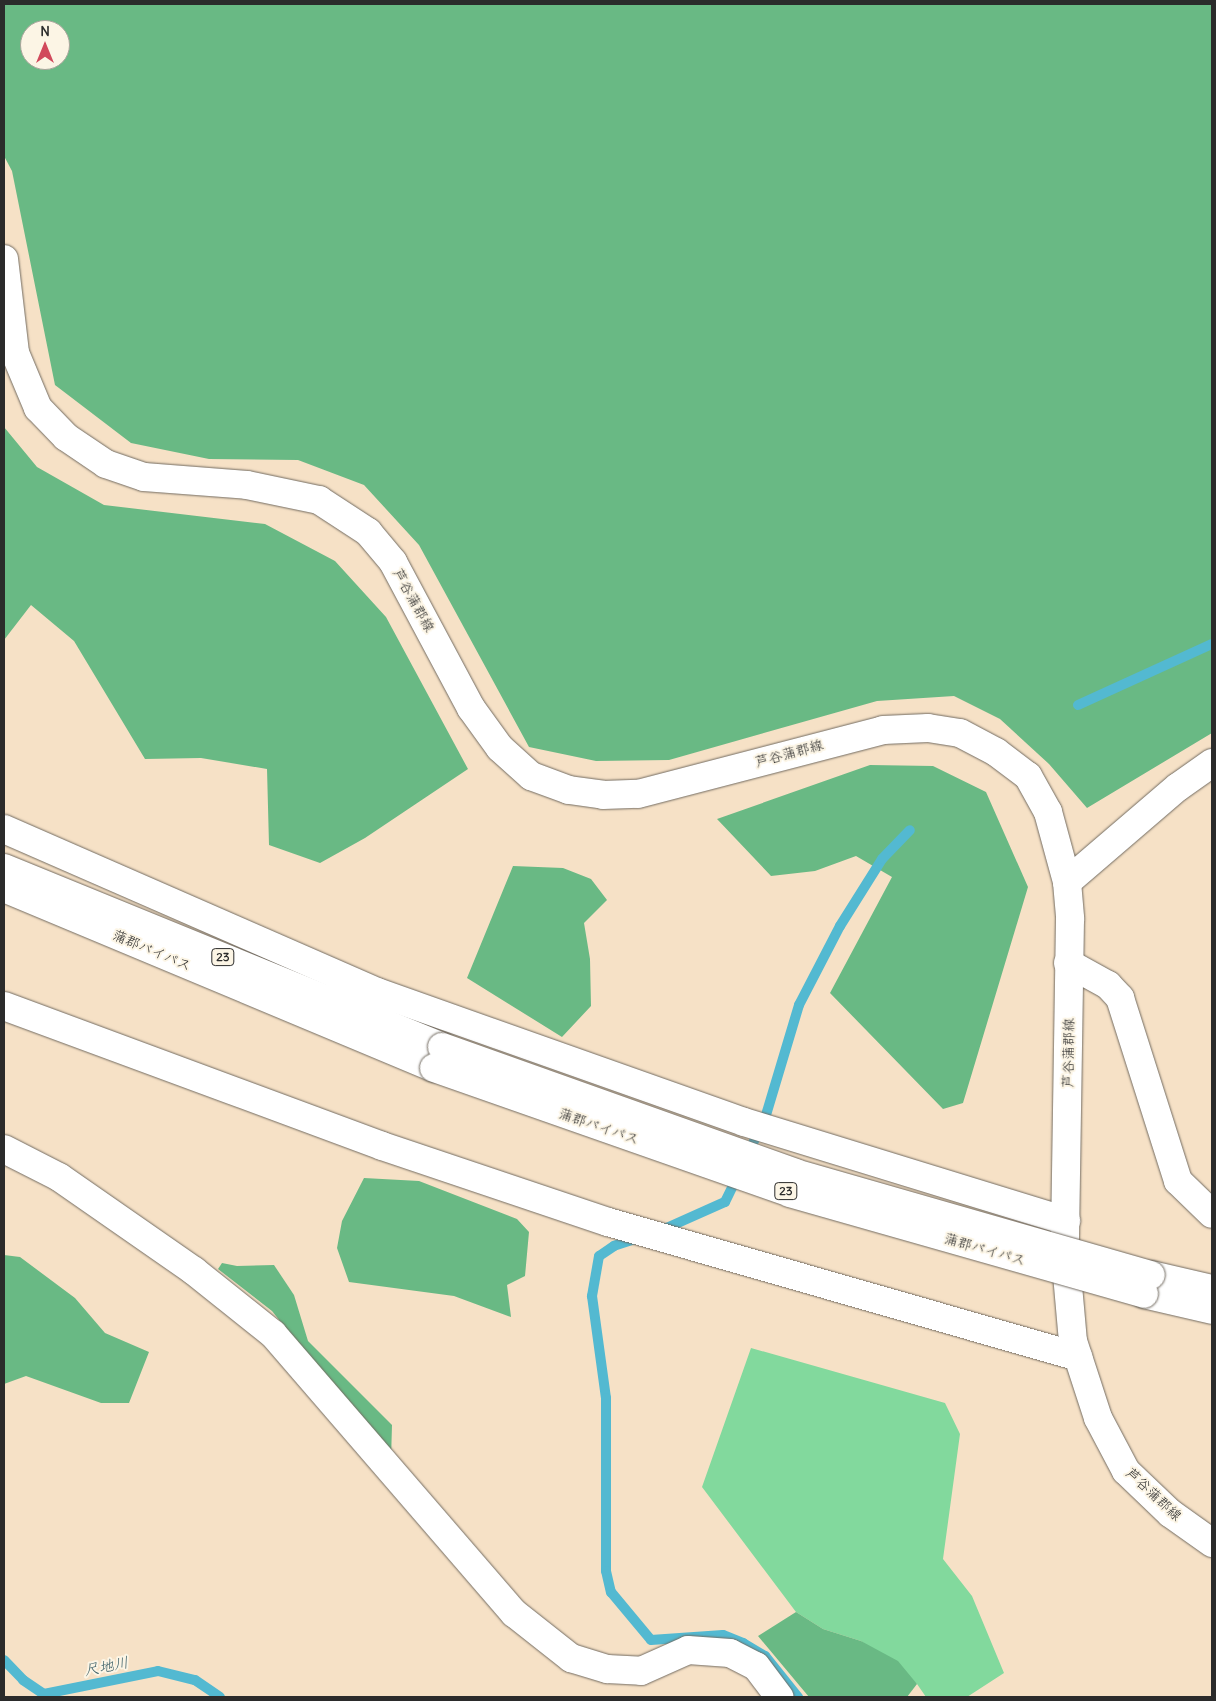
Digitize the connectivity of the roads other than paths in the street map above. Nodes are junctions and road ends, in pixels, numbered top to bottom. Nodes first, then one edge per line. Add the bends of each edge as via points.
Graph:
1 (4, 259) edge
2 (1212, 763) edge
3 (4, 829) edge
4 (4, 868) edge
5 (1067, 882) junction
6 (4, 888) edge
7 (1068, 963) junction
8 (4, 1006) edge
9 (438, 1057) junction
10 (4, 1149) edge
11 (1212, 1214) edge
12 (1066, 1221) junction
13 (1147, 1285) junction
14 (1212, 1289) edge
15 (1212, 1310) edge
16 (1078, 1357) junction
17 (1212, 1542) edge
18 (779, 1697) edge

1 - 5 main road, 芦谷蒲郡線 via 15,353 38,408 66,437 106,464 144,477 247,485 319,500 368,532 393,562 471,708 500,748 530,776 569,790 603,795 638,794 883,730 928,728 960,733 996,752 1028,776 1048,812
2 - 5 main road via 1178,787
3 - 12 main road via 377,992 803,1142
4 - 9 main road, 蒲郡バイパス / 23
5 - 7 main road, 芦谷蒲郡線
6 - 9 main road, 蒲郡バイパス / 23
7 - 11 main road via 1108,985 1120,998 1178,1182
7 - 12 main road, 芦谷蒲郡線
8 - 16 main road via 382,1146 608,1222
9 - 13 main road, 蒲郡バイパス / 23, bridge via 790,1193
10 - 18 main road via 59,1177 194,1271 273,1334 514,1613 571,1658 606,1670 641,1671 688,1650 730,1653 756,1666
12 - 16 main road, 芦谷蒲郡線 via 1071,1311
13 - 14 main road, 蒲郡バイパス / 23
13 - 15 main road, 蒲郡バイパス / 23
16 - 17 main road, 芦谷蒲郡線 via 1098,1418 1126,1471 1170,1513

